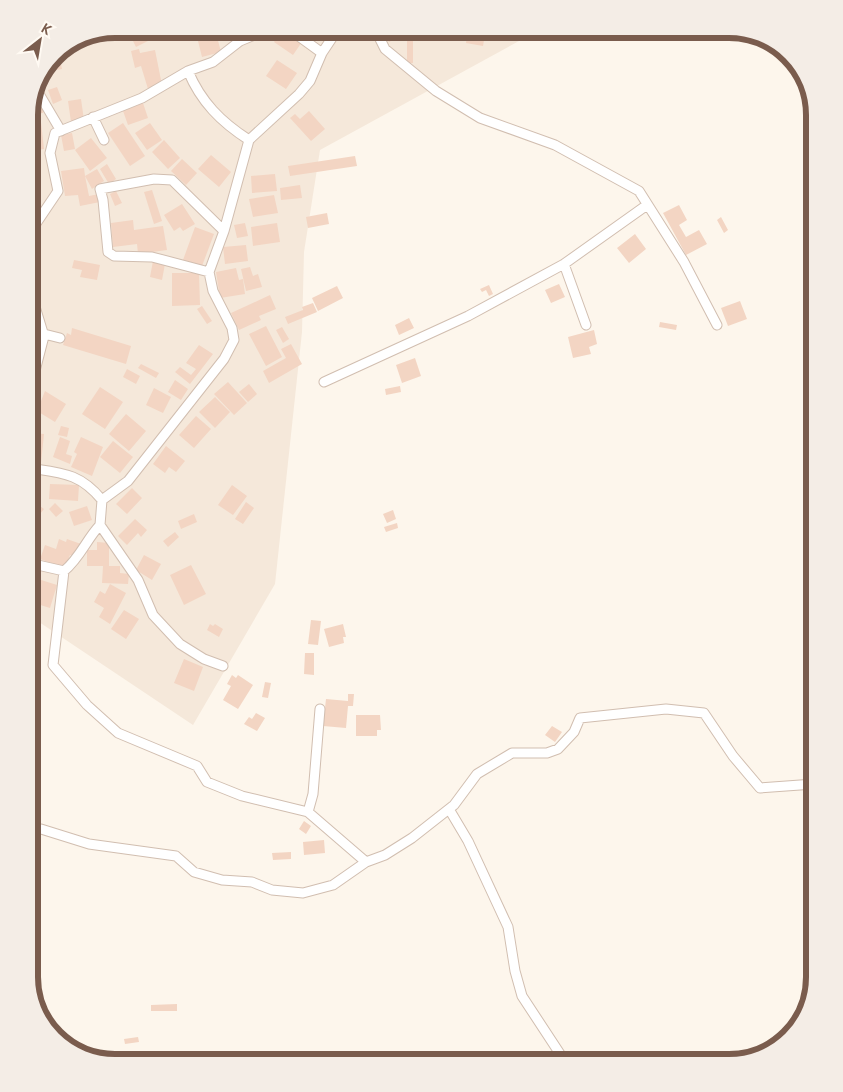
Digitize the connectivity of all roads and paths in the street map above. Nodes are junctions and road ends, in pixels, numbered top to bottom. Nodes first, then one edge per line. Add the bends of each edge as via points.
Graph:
1 (240, 38) edge
2 (247, 38) edge
3 (302, 38) edge
4 (332, 38) edge
5 (380, 38) edge
6 (240, 41) junction
7 (322, 54) junction
8 (188, 71) junction
9 (40, 95) edge
10 (93, 117) junction
11 (61, 130) junction
12 (104, 140) dead end
13 (249, 140) junction
14 (647, 205) junction
15 (38, 221) edge
16 (224, 231) junction
17 (564, 264) junction
18 (209, 272) junction
19 (38, 315) edge
20 (586, 325) dead end
21 (717, 325) dead end
22 (44, 334) junction
23 (60, 338) dead end
24 (38, 358) edge
25 (324, 382) dead end
26 (38, 469) edge
27 (102, 500) junction
28 (100, 525) junction
29 (38, 565) edge
30 (64, 571) junction
31 (223, 666) dead end
32 (320, 709) dead end
33 (806, 785) edge
34 (449, 809) junction
35 (308, 812) junction
36 (38, 830) edge
37 (366, 862) junction
38 (561, 1055) edge

1 - 6 street
2 - 6 street
3 - 7 street
4 - 7 street
5 - 14 street via 385,49 436,91 480,118 555,145 638,191
6 - 8 street via 213,62
7 - 13 street via 310,81
8 - 10 street via 142,98
8 - 13 street via 196,90 212,111
9 - 11 street
10 - 11 street
10 - 12 street
11 - 15 street via 55,133 50,153 58,191
13 - 16 street
14 - 17 street
14 - 21 street via 684,262
16 - 18 street
16 - 18 street via 172,180 154,179 100,189 108,252 114,256 152,257
17 - 20 street
17 - 25 street via 468,316
18 - 27 street via 213,291 232,328 234,340 224,359 128,482
19 - 22 street
22 - 23 street
22 - 24 street
26 - 27 street via 70,474 91,487
27 - 28 street
28 - 30 street via 79,558
28 - 31 street via 138,580 153,615 180,644
29 - 30 street
30 - 35 street via 53,665 87,705 118,733 197,766 207,782 242,796
32 - 35 street via 314,794
33 - 34 street via 760,788 704,713 649,710 580,718 574,732 558,749 546,753 512,753 477,774
34 - 37 street via 412,838 385,855
34 - 38 street via 468,841 508,927 522,996
35 - 37 street
36 - 37 street via 89,844 176,856 194,872 222,880 252,882 272,890 303,893 333,885

